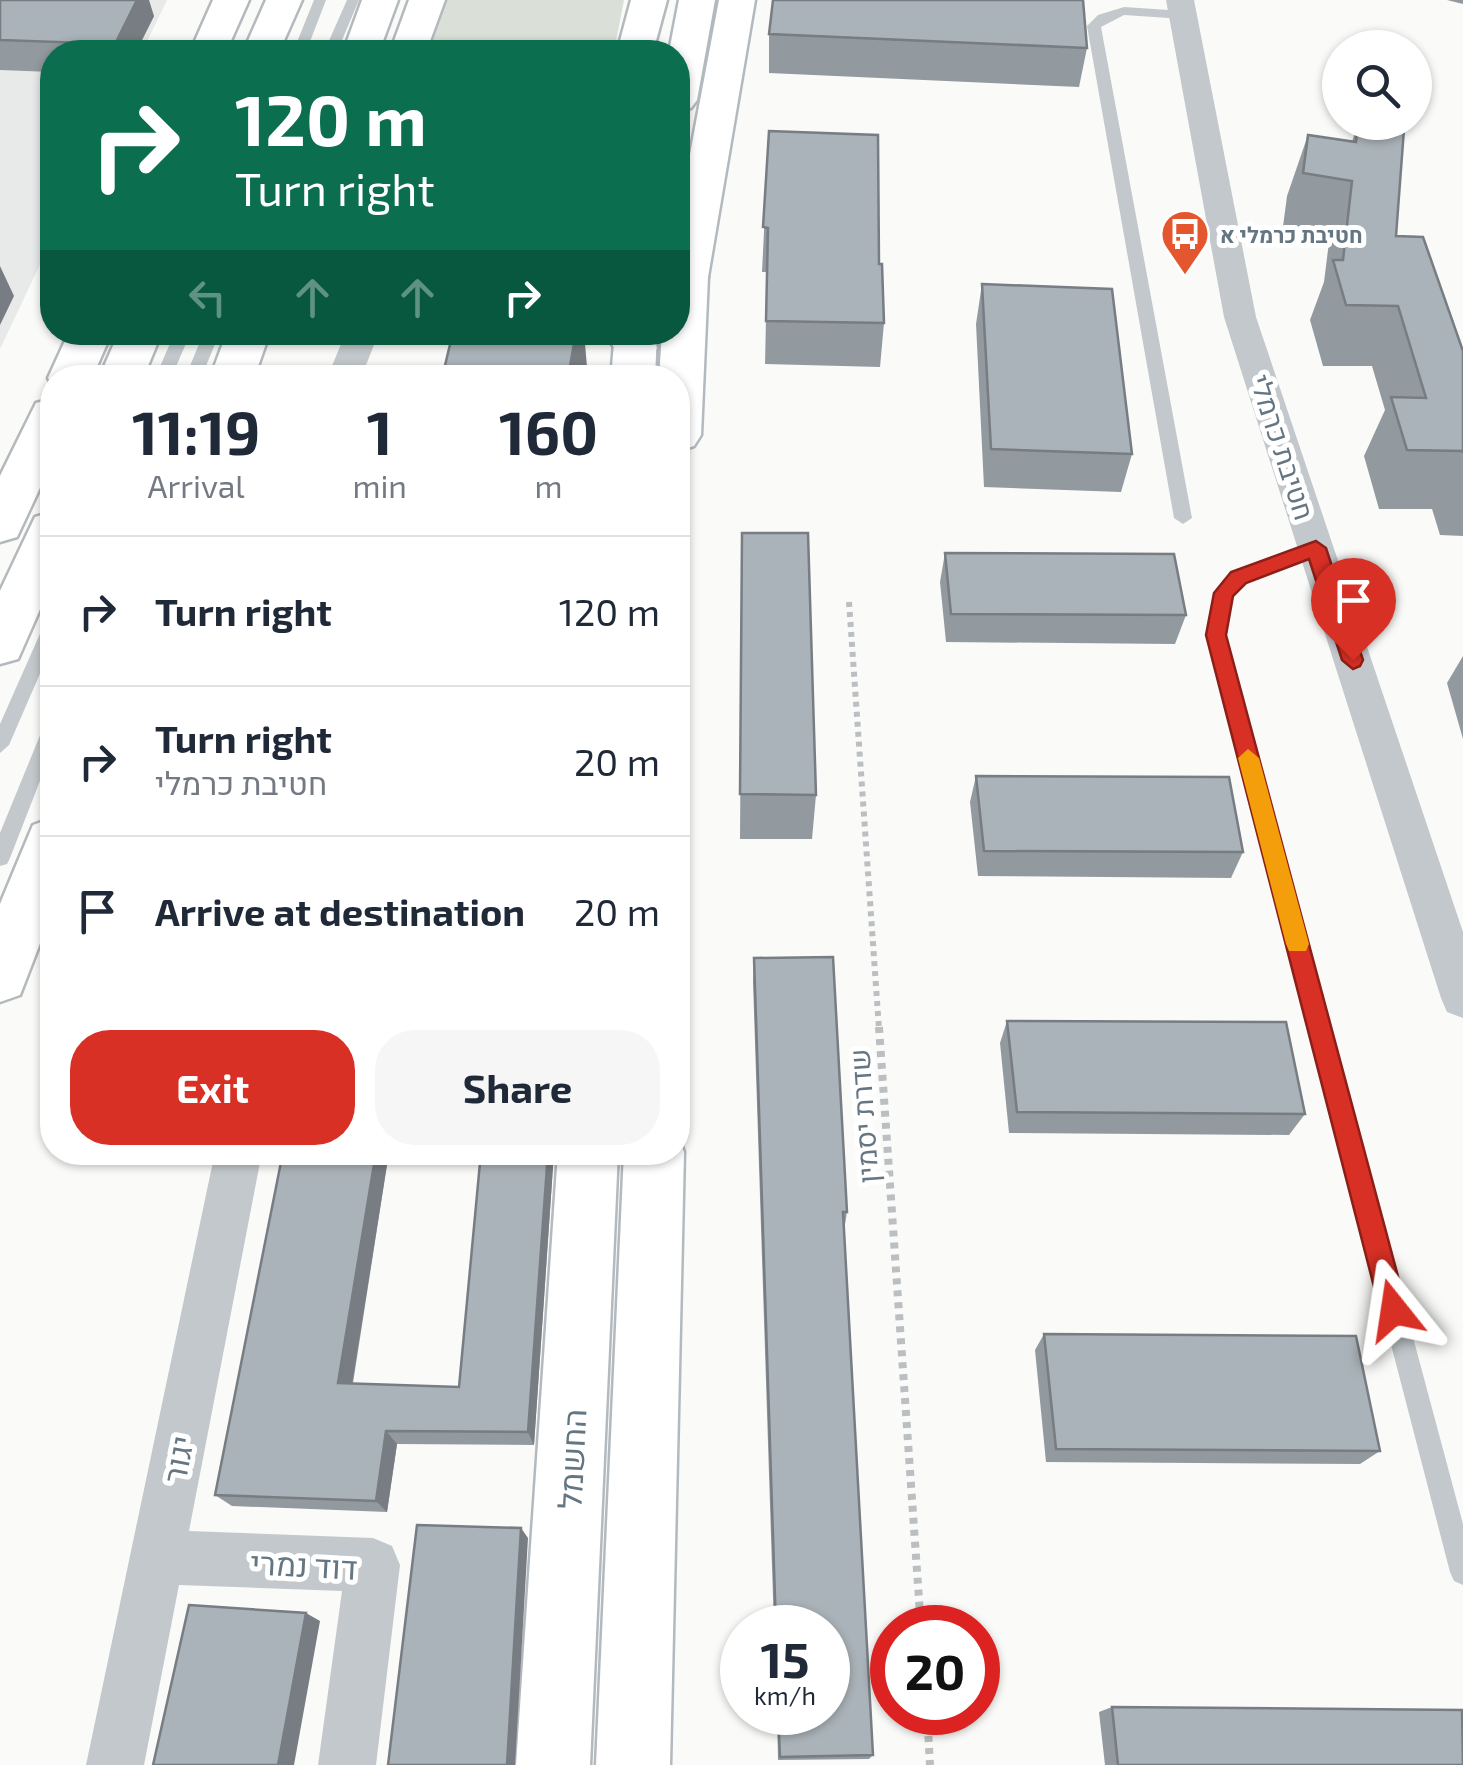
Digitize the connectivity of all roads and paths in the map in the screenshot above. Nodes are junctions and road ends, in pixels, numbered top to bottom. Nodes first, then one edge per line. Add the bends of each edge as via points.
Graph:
1 (231, 0) edge
2 (284, 0) edge
3 (320, 0) edge
4 (353, 0) edge
5 (380, 0) edge
6 (427, 0) edge
7 (648, 0) edge
8 (697, 0) edge
9 (737, 0) edge
10 (1182, 8) edge
11 (213, 40) edge
12 (266, 40) edge
13 (304, 40) edge
14 (335, 40) edge
15 (365, 40) edge
16 (412, 40) edge
17 (638, 40) edge
18 (689, 40) edge
19 (690, 232) edge
20 (40, 440) edge
21 (1183, 518) dead end
22 (0, 526) edge
23 (1316, 548) junction
24 (40, 556) edge
25 (849, 602) dead end
26 (0, 645) edge
27 (40, 654) edge
28 (0, 746) edge
29 (40, 758) edge
30 (0, 858) edge
31 (40, 873) edge
32 (0, 977) edge
33 (1463, 998) edge
34 (236, 1165) edge
35 (587, 1165) edge
36 (654, 1165) edge
37 (157, 1557) junction
38 (1463, 1572) edge
39 (919, 1605) edge
40 (928, 1735) edge
41 (116, 1765) edge
42 (347, 1765) edge
43 (553, 1765) edge
44 (634, 1765) edge
45 (930, 1765) edge

1 - 11 main road
2 - 12 main road
3 - 13 lane
4 - 14 lane
5 - 15 main road
6 - 16 main road
7 - 17 main road
8 - 18 main road
9 - 19 main road
10 - 21 lane via 1118,10 1094,26
10 - 23 street, חטיבת כרמלי via 1240,316
20 - 22 main road
23 - 33 street, חטיבת כרמלי
23 - 38 lane via 1238,578 1224,593 1216,635
24 - 26 main road
25 - 39 path, שדרת יסמין
27 - 28 lane
29 - 30 lane
31 - 32 main road
34 - 37 street, יגור
35 - 43 main road, החשמל
36 - 44 main road
37 - 41 street, יגור
37 - 42 street, דוד נמרי via 373,1565
40 - 45 path

